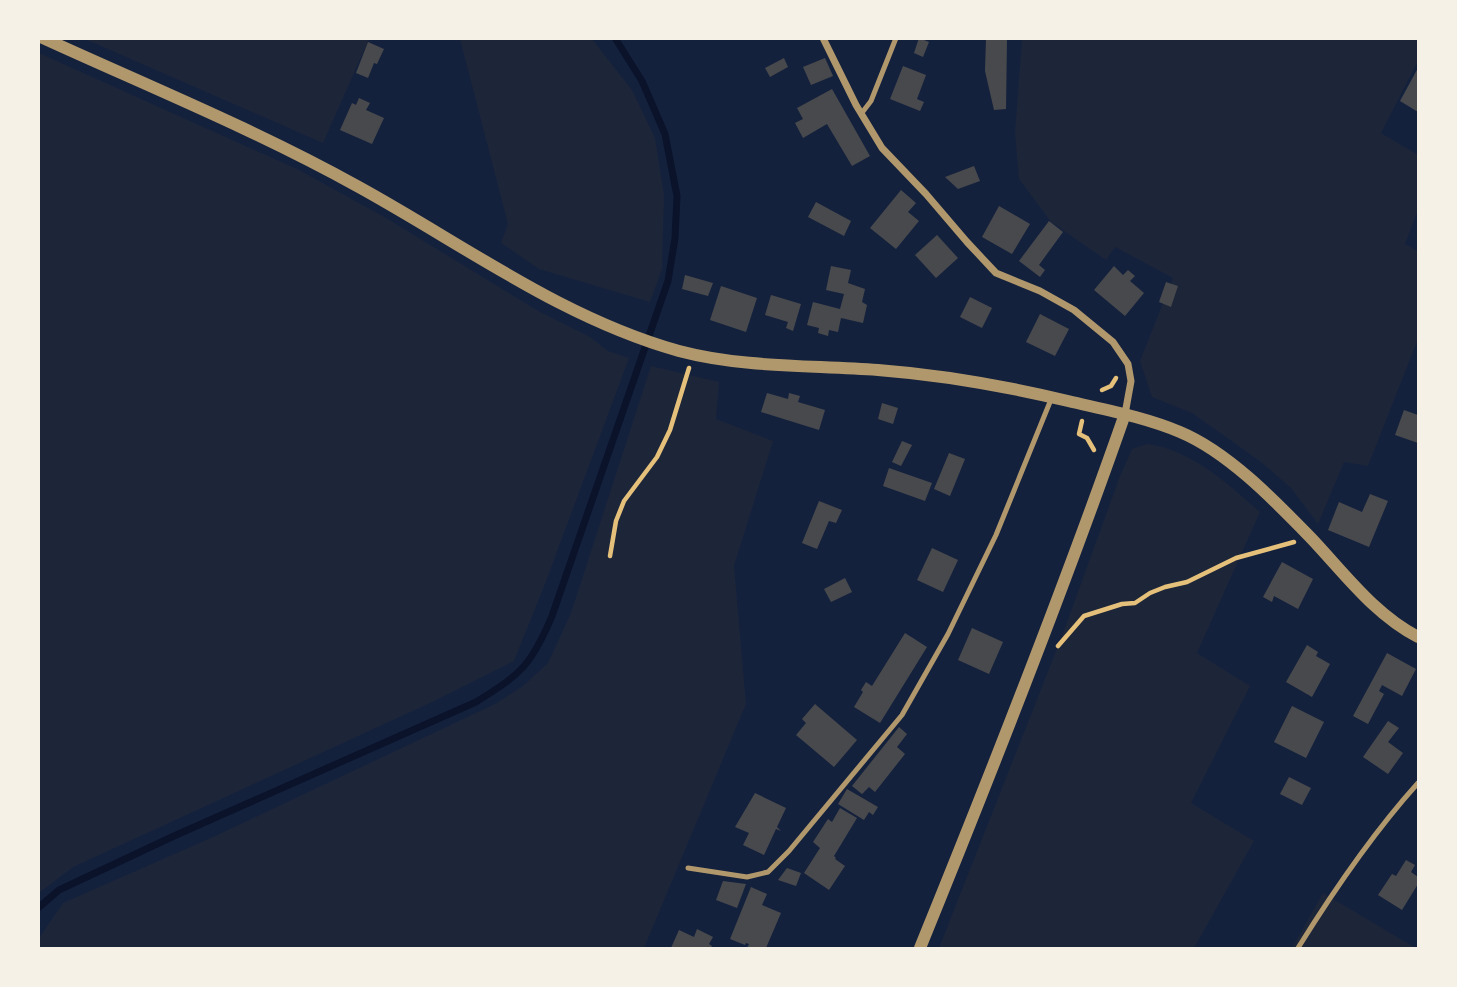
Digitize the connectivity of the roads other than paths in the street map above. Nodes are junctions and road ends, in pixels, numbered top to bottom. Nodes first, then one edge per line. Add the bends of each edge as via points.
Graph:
1 (43, 38) edge
2 (823, 38) edge
3 (896, 38) edge
4 (861, 114) junction
5 (1052, 397) junction
6 (1125, 414) junction
7 (1419, 637) edge
8 (1419, 783) edge
9 (688, 868) dead end
10 (920, 948) edge
11 (1298, 948) edge

1 - 5 street via 307,159 536,292 622,332 736,361 927,374
2 - 4 street
3 - 4 lane via 872,101
4 - 6 street via 883,148 996,273 1074,310 1113,342 1128,364 1131,381
5 - 6 street
5 - 9 lane via 996,535 902,715 768,872 747,877
6 - 7 street via 1180,432 1244,475 1355,589
6 - 10 street via 1040,646
8 - 11 lane via 1369,842

